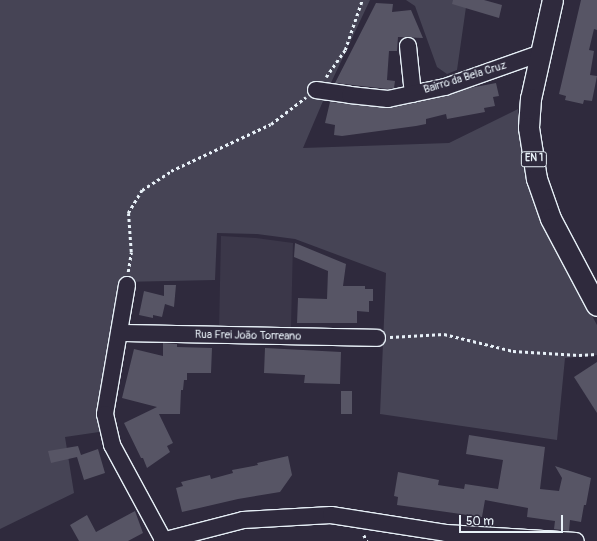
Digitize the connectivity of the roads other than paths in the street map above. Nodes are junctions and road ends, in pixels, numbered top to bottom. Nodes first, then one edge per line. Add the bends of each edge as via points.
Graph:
1 (553, 0) edge
2 (408, 46) dead end
3 (541, 53) junction
4 (316, 90) road end
5 (413, 94) junction
6 (127, 284) road end
7 (597, 306) edge
8 (119, 332) junction
9 (377, 338) road end
10 (164, 541) edge
11 (576, 541) edge

1 - 3 main road, EN 1
2 - 5 street
3 - 5 street, Bairro da Bela Cruz via 445,87
3 - 7 main road, EN 1 via 531,99 529,128 536,179 551,219
4 - 5 street, Bairro da Bela Cruz via 388,99
6 - 8 street
8 - 9 street, Rua Frei João Torreano
8 - 10 street via 105,414 112,444
10 - 11 street via 244,520 331,515 446,533

